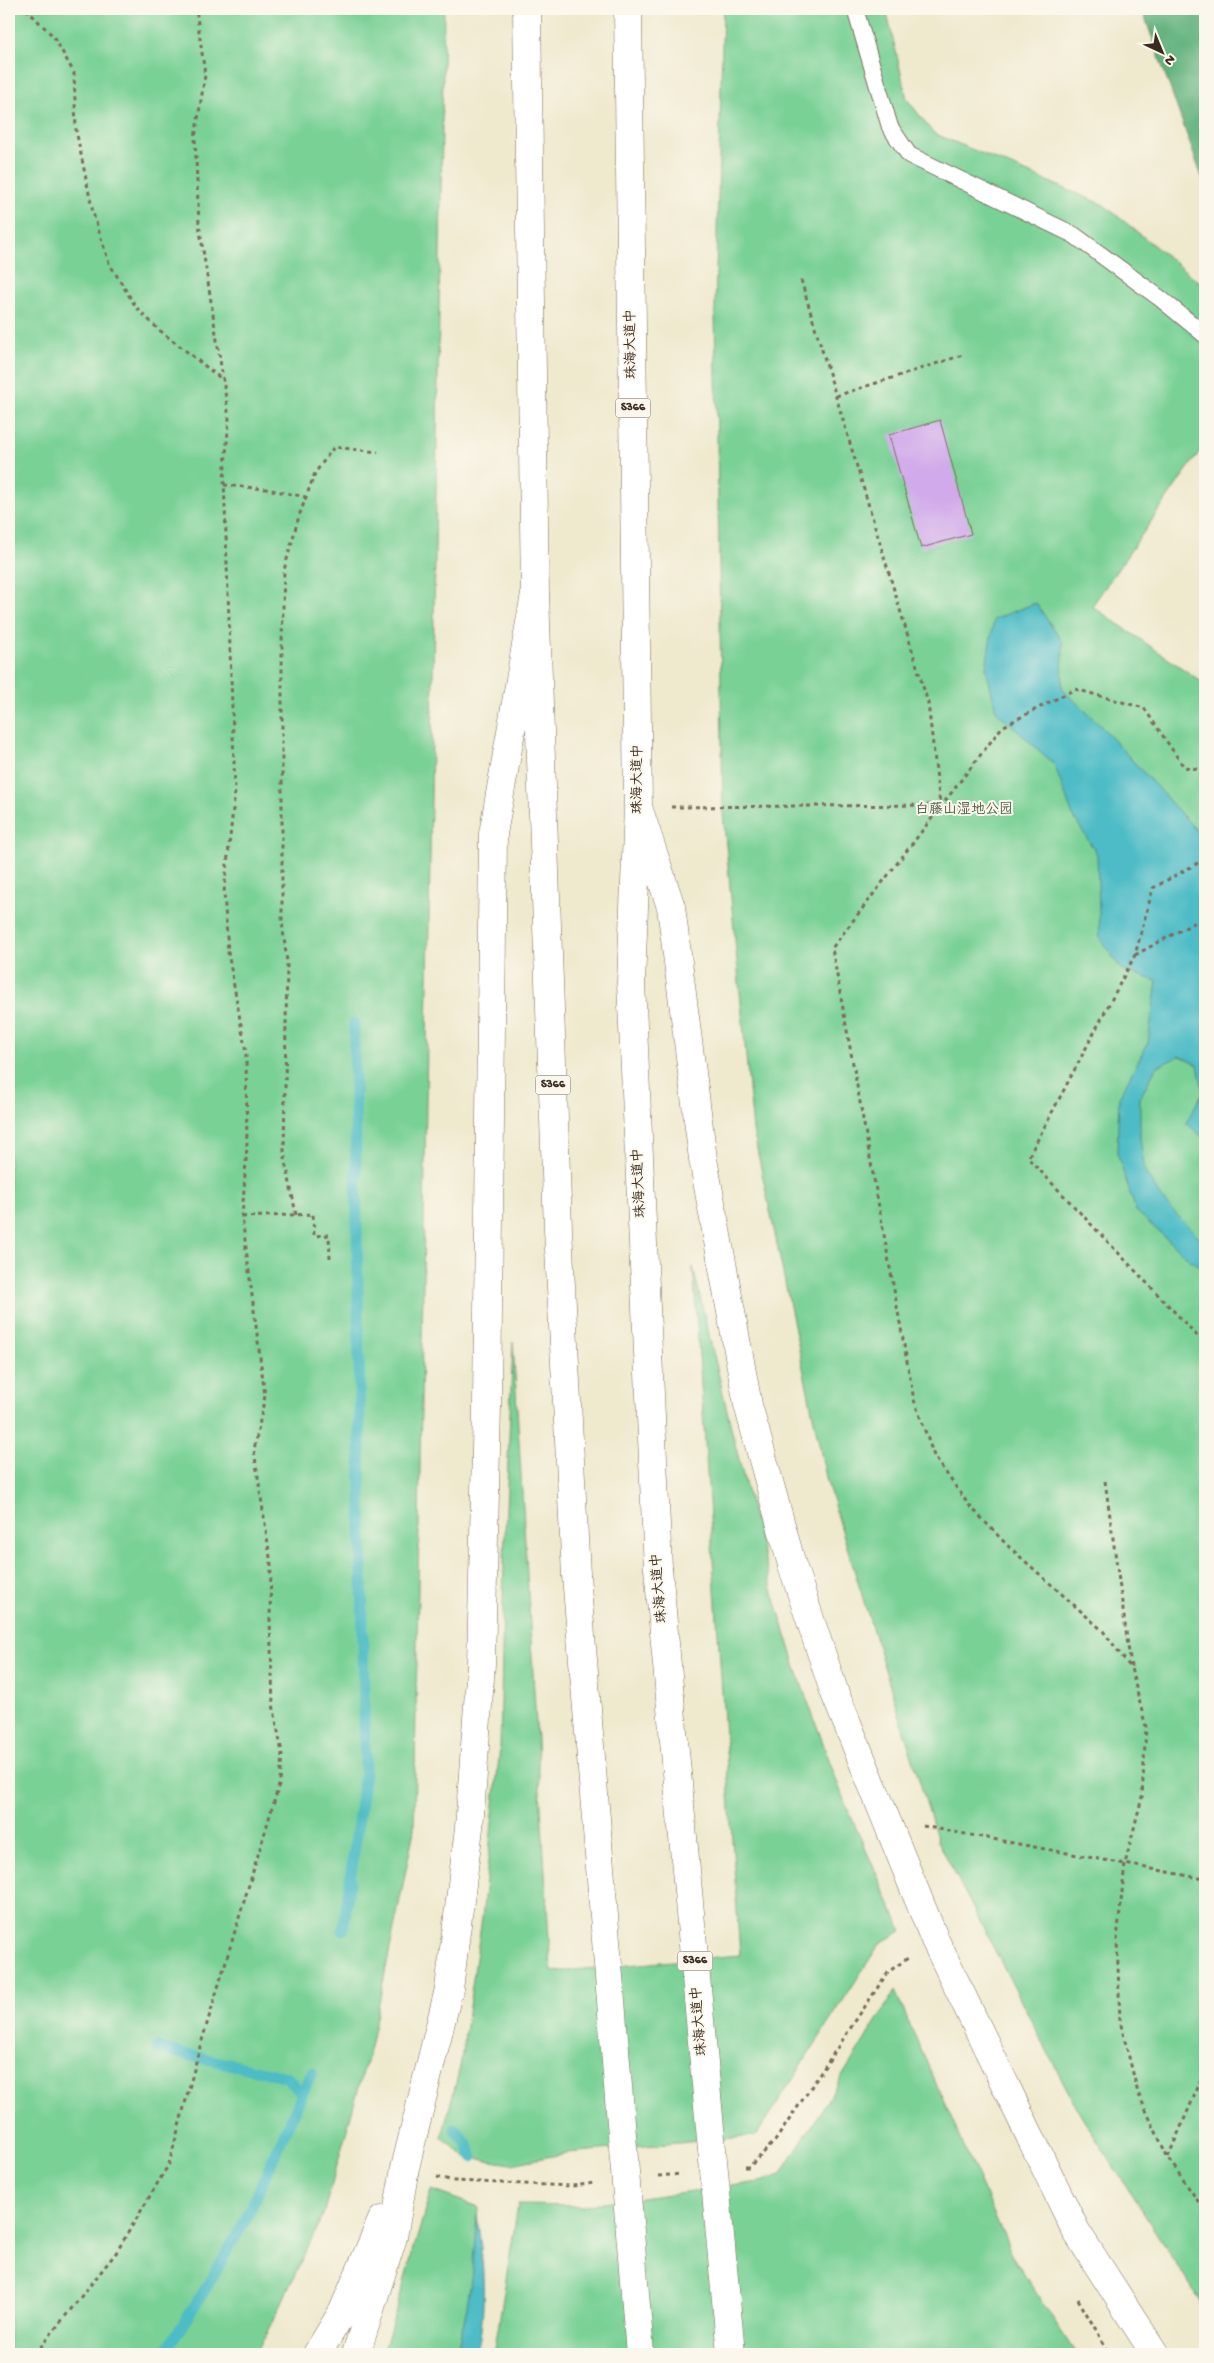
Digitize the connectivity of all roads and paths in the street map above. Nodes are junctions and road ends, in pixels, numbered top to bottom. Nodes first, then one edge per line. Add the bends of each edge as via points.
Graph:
1 (26, 9) edge
2 (196, 9) edge
3 (527, 9) edge
4 (628, 9) edge
5 (855, 9) edge
6 (801, 280) dead end
7 (1205, 335) edge
8 (963, 355) dead end
9 (224, 381) junction
10 (836, 396) junction
11 (378, 452) dead end
12 (224, 485) junction
13 (306, 497) junction
14 (535, 594) junction
15 (1205, 770) edge
16 (940, 805) junction
17 (638, 807) junction
18 (1205, 859) edge
19 (1205, 917) edge
20 (1134, 955) junction
21 (296, 1215) junction
22 (242, 1217) junction
23 (330, 1258) dead end
24 (1205, 1344) edge
25 (1105, 1482) dead end
26 (1131, 1668) junction
27 (884, 1819) junction
28 (1125, 1864) junction
29 (1205, 1879) edge
30 (888, 1972) dead end
31 (871, 1997) dead end
32 (1205, 2071) edge
33 (1168, 2158) junction
34 (405, 2168) junction
35 (1205, 2211) edge
36 (35, 2354) edge
37 (317, 2354) edge
38 (356, 2354) edge
39 (640, 2354) edge
40 (731, 2354) edge
41 (1155, 2354) edge

1 - 9 path via 54,37 74,73 76,130 93,212 109,263 136,307 158,330
2 - 9 path via 205,75 195,138 199,224
3 - 14 highway, S366
4 - 17 highway, 珠海大道中 / S366
5 - 7 lane via 890,127 909,155 1074,235
6 - 10 path
8 - 10 path
9 - 12 path via 229,418
10 - 16 path via 928,702
11 - 13 path via 334,447 315,473
12 - 13 path
12 - 22 path via 235,791 224,892 228,952 246,1052
13 - 21 path via 284,570 282,645 282,922 287,962 284,1152
14 - 34 highway via 493,834 482,1634 469,1828 449,1989
14 - 39 highway, S366, bridge via 558,1229 576,1575
15 - 16 path via 1184,767 1144,708 1075,689 1002,727
16 - 17 path
16 - 26 path via 832,948 914,1400 934,1456 968,1504 1007,1545 1103,1631
17 - 27 highway via 671,907 703,1159 748,1405 792,1564 834,1691
17 - 40 highway, 珠海大道中 / S366, bridge via 631,983 658,1568
18 - 20 path via 1153,888
19 - 20 path
20 - 24 path via 1028,1158
21 - 22 path
21 - 23 path via 313,1214 314,1236 329,1235
22 - 36 path via 264,1396 254,1450 271,1564 273,1704 282,1753 280,1782 200,2047 169,2164 116,2253
25 - 26 path
26 - 28 path via 1146,1727 1142,1797
27 - 28 path
27 - 41 highway via 935,1940 1076,2231
28 - 29 path
28 - 33 path via 1117,1939 1120,2021 1138,2093
30 - 31 path
32 - 33 path
33 - 35 path
34 - 37 highway via 343,2311
34 - 38 highway via 393,2237

